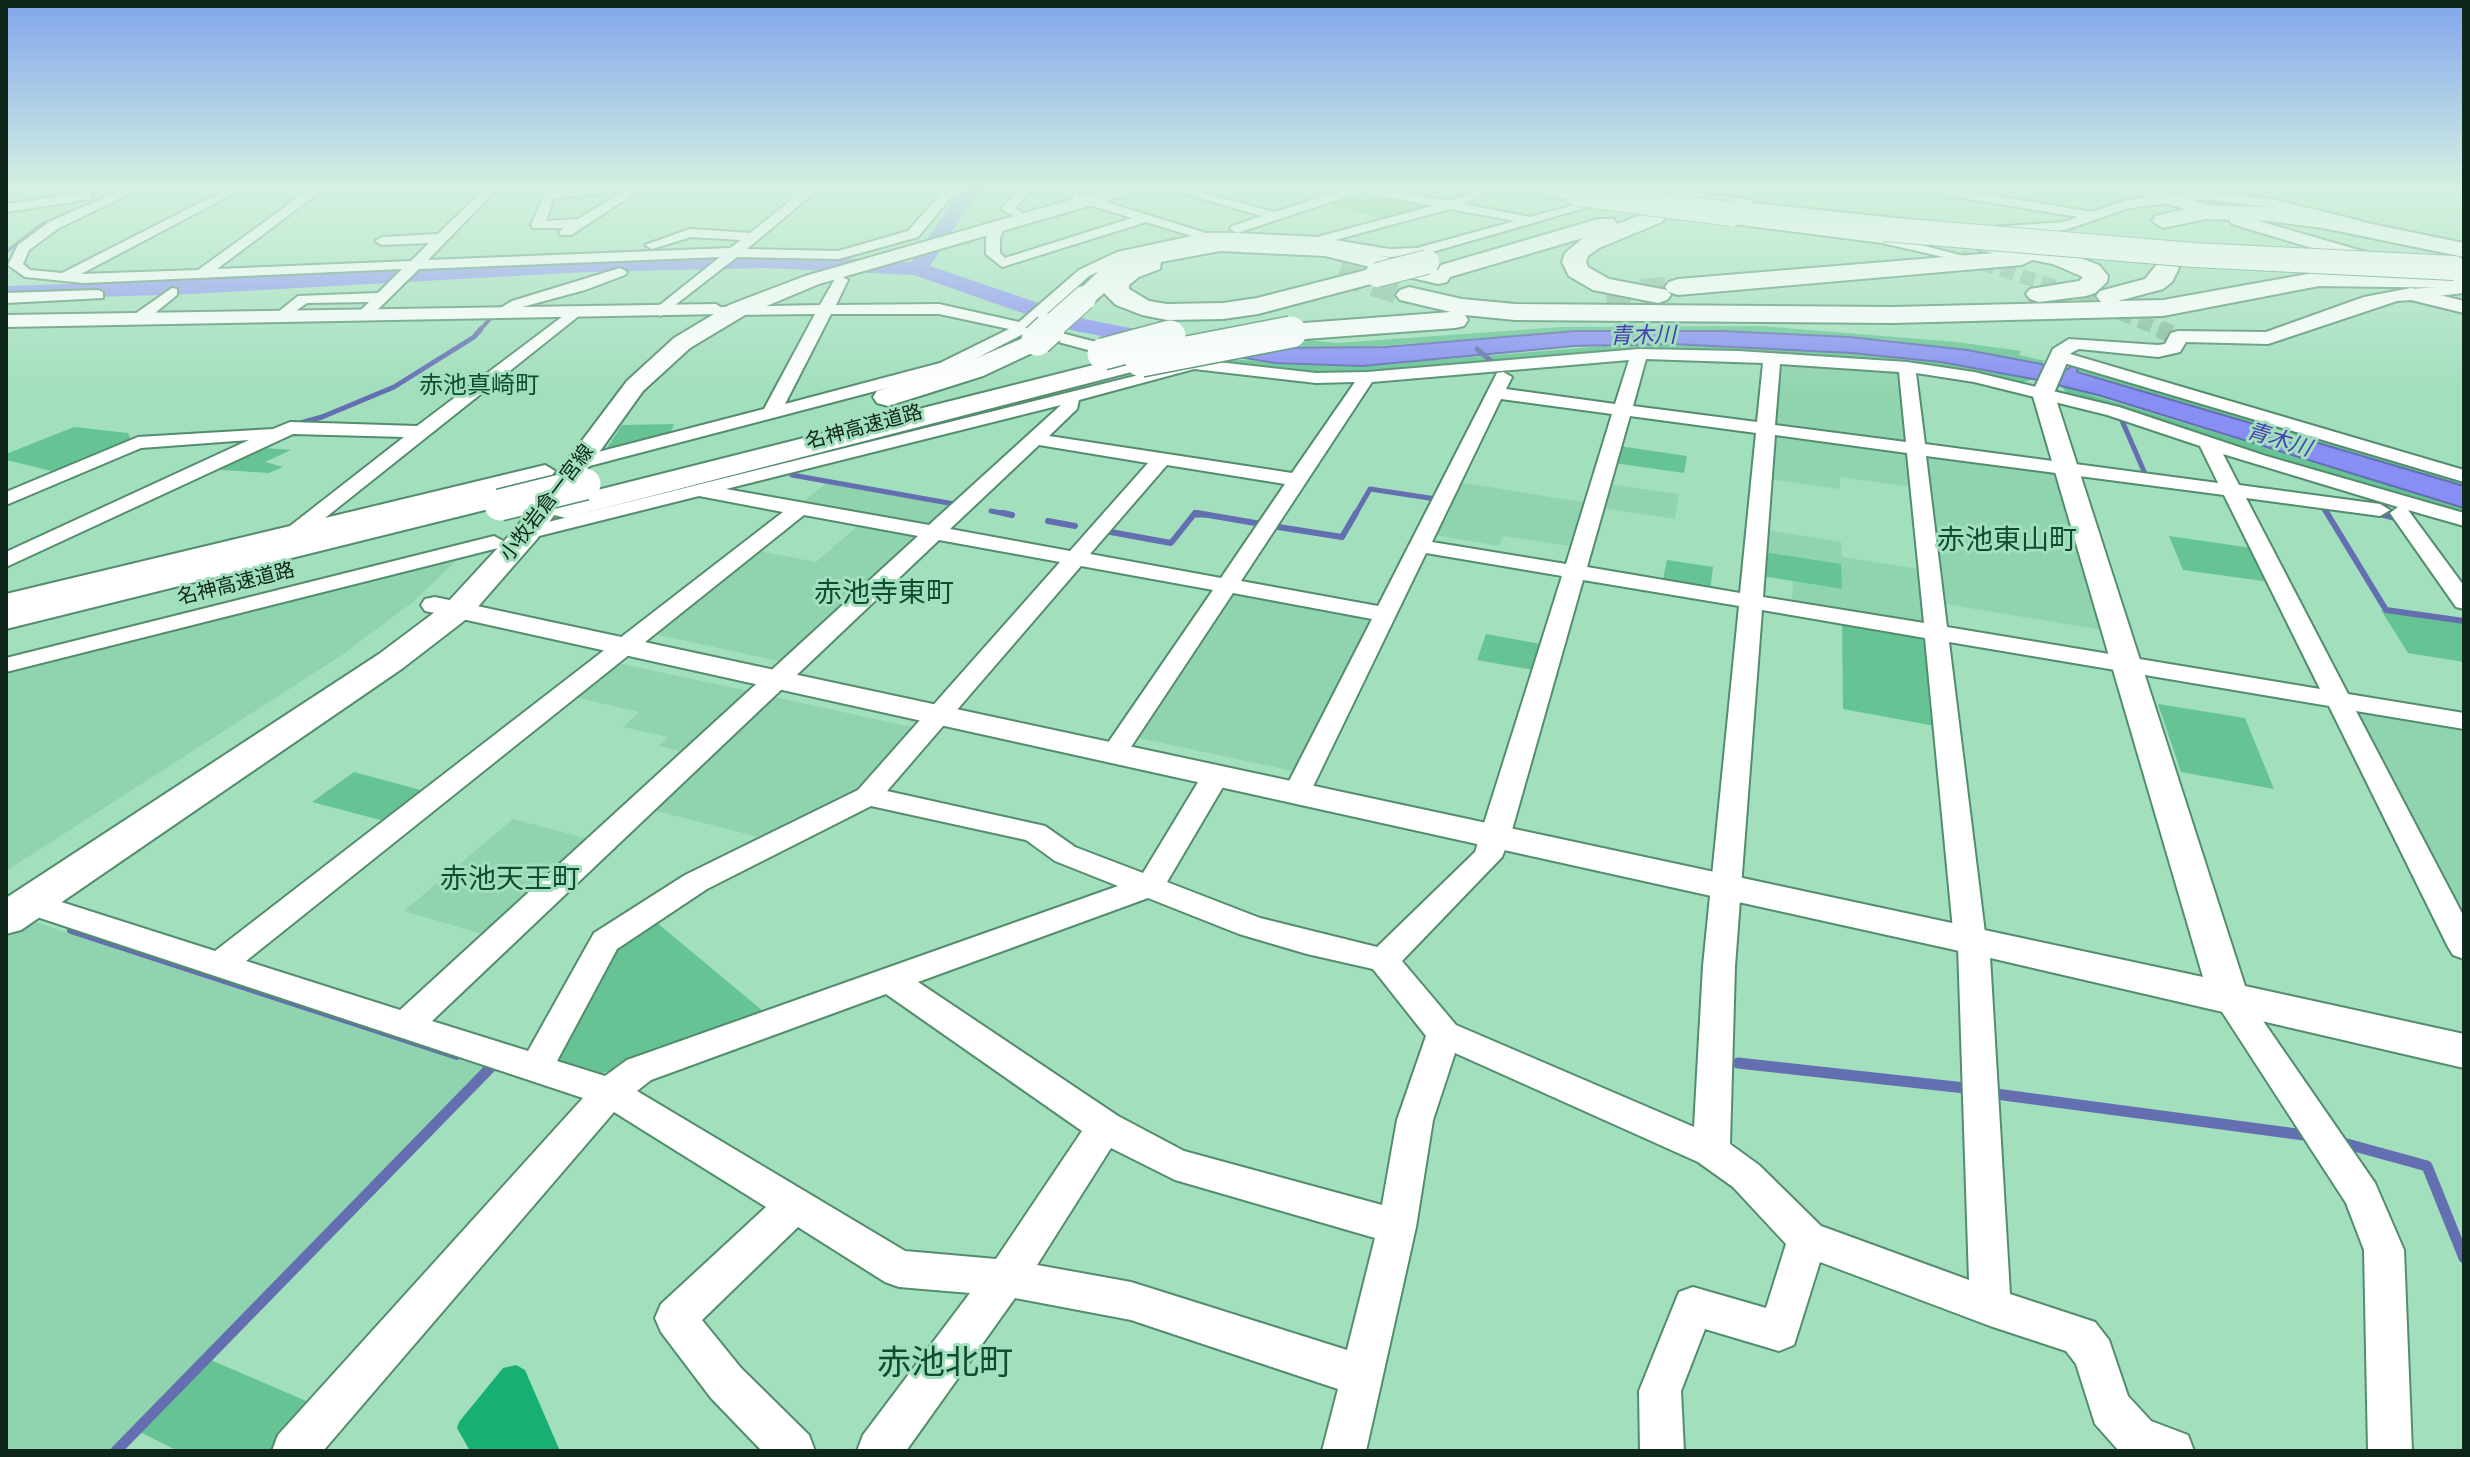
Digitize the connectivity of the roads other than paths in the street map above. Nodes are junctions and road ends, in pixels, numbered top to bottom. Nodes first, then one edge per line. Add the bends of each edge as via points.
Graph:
1 (17, 256) edge
2 (107, 256) edge
3 (226, 256) edge
4 (425, 256) edge
5 (530, 256) edge
6 (637, 256) edge
7 (701, 256) edge
8 (727, 256) edge
9 (892, 256) edge
10 (995, 256) edge
11 (1024, 256) edge
12 (1120, 256) edge
13 (1154, 256) edge
14 (1349, 256) edge
15 (1360, 256) edge
16 (1463, 256) edge
17 (1464, 256) edge
18 (1576, 256) edge
19 (1949, 256) edge
20 (1968, 256) tunnel mouth
21 (2034, 256) edge
22 (2041, 256) edge
23 (2049, 256) edge
24 (2130, 256) edge
25 (2150, 256) edge
26 (2172, 256) edge
27 (2216, 256) edge
28 (2239, 256) edge
29 (2439, 256) edge
30 (1957, 258) junction
31 (2059, 258) junction
32 (2464, 259) edge
33 (524, 260) junction
34 (619, 264) junction
35 (1437, 266) junction
36 (2174, 268) junction
37 (711, 269) junction
38 (688, 270) dead end
39 (649, 271) dead end
40 (201, 274) junction
41 (1339, 274) tunnel mouth
42 (410, 275) junction
43 (831, 275) junction
44 (503, 277) dead end
45 (64, 278) junction
46 (2295, 282) junction
47 (1393, 283) junction
48 (2464, 283) edge
49 (260, 288) dead end
50 (2371, 291) junction
51 (1678, 292) junction
52 (2426, 292) joint
53 (142, 293) dead end
54 (113, 294) dead end
55 (384, 297) junction
56 (1955, 297) junction
57 (6, 298) edge
58 (1830, 299) junction
59 (1602, 305) junction
60 (827, 308) junction
61 (726, 310) junction
62 (661, 311) junction
63 (2086, 311) junction
64 (575, 312) junction
65 (500, 313) junction
66 (364, 315) junction
67 (1893, 315) junction
68 (280, 317) junction
69 (138, 319) junction
70 (6, 321) edge
71 (1029, 330) junction
72 (1639, 354) junction
73 (2060, 356) junction
74 (1125, 358) junction
75 (1772, 358) junction
76 (1510, 363) junction
77 (1197, 365) junction
78 (1907, 367) junction
79 (1367, 377) junction
80 (2043, 392) junction
81 (1495, 393) junction
82 (1070, 399) junction
83 (1622, 409) junction
84 (770, 415) junction
85 (1765, 428) junction
86 (422, 432) junction
87 (278, 433) junction
88 (1034, 439) junction
89 (2207, 442) junction
90 (1916, 448) junction
91 (1162, 459) junction
92 (2066, 468) junction
93 (545, 471) junction
94 (2464, 476) edge
95 (1297, 480) junction
96 (577, 486) junction
97 (2231, 490) junction
98 (703, 491) junction
99 (6, 499) edge
100 (2401, 508) junction
101 (799, 509) junction
102 (495, 518) junction
103 (2464, 520) edge
104 (527, 533) junction
105 (933, 533) junction
106 (289, 535) junction
107 (1420, 546) junction
108 (1075, 559) junction
109 (6, 560) edge
110 (1574, 572) junction
111 (1226, 586) junction
112 (6, 601) edge
113 (1750, 602) junction
114 (2464, 602) edge
115 (446, 608) junction
116 (1385, 614) junction
117 (6, 617) edge
118 (6, 624) edge
119 (1936, 633) junction
120 (6, 641) edge
121 (622, 646) junction
122 (6, 647) edge
123 (6, 665) edge
124 (2126, 665) junction
125 (775, 678) junction
126 (2338, 700) junction
127 (940, 714) junction
128 (2464, 721) edge
129 (1114, 753) junction
130 (1216, 775) junction
131 (1297, 793) junction
132 (868, 796) junction
133 (1496, 837) junction
134 (1150, 886) junction
135 (1725, 887) junction
136 (14, 904) edge
137 (1971, 940) junction
138 (2464, 947) edge
139 (1383, 960) junction
140 (219, 965) junction
141 (892, 981) junction
142 (2229, 998) junction
143 (405, 1026) junction
144 (1444, 1034) junction
145 (2464, 1051) edge
146 (536, 1068) junction
147 (610, 1092) junction
148 (1105, 1127) junction
149 (1711, 1151) junction
150 (793, 1207) junction
151 (1397, 1227) junction
152 (1807, 1239) junction
153 (1006, 1278) junction
154 (1990, 1307) junction
155 (1362, 1376) junction
156 (294, 1451) edge
157 (793, 1451) edge
158 (879, 1451) edge
159 (1344, 1451) edge
160 (1662, 1451) edge
161 (2172, 1451) edge
162 (2390, 1451) edge

1 - 45 street via 15,265 25,273
2 - 45 street
3 - 40 street
4 - 42 street
5 - 33 street
6 - 34 street
7 - 34 street
8 - 37 street
9 - 43 main road, 小牧岩倉一宮線
10 - 11 street via 1002,263
12 - 71 street via 1084,273 1052,300
13 - 71 highway, bridge via 1113,271 1084,298
14 - 58 highway via 1473,294 1524,302 1731,304
15 - 59 highway via 1491,290
16 - 35 highway
17 - 35 highway
18 - 51 highway via 1578,271 1602,285
19 - 30 street
20 - 30 highway
21 - 30 highway, bridge
22 - 31 highway
23 - 31 highway
24 - 48 highway
25 - 48 highway, bridge
26 - 36 highway
27 - 48 highway, bridge
28 - 48 highway
29 - 32 highway, bridge
30 - 51 highway via 1906,275
31 - 56 highway via 2090,270 2095,282 2068,292
33 - 34 street
33 - 42 street
34 - 39 street
34 - 44 street
34 - 65 street via 580,287
35 - 47 highway
36 - 56 highway via 2154,284 2119,295
36 - 63 highway via 2177,282 2156,294
37 - 38 street
37 - 62 street
40 - 42 street
40 - 45 street
41 - 47 highway via 1260,257 1202,256 1148,264 1117,282 1116,291 1142,307 1208,312
42 - 49 street
42 - 55 street
43 - 60 street
43 - 61 main road, 小牧岩倉一宮線
46 - 48 highway via 2335,278
46 - 50 highway
46 - 63 highway via 2163,308
47 - 59 highway via 1484,310
47 - 74 highway
48 - 52 street
48 - 67 highway via 2376,282 2196,317 2120,326 1952,323
50 - 52 highway
50 - 73 street via 2268,338 2175,336 2173,348 2158,351 2076,343
51 - 58 highway
53 - 69 street via 178,291
54 - 57 street
55 - 66 street
55 - 68 street via 303,299
56 - 58 highway
59 - 67 highway
59 - 74 highway, bridge via 1291,332
60 - 61 street
60 - 71 street via 939,309
60 - 84 street
61 - 62 street
61 - 93 main road, 小牧岩倉一宮線 via 682,328 633,363
61 - 96 main road, 小牧岩倉一宮線 via 635,386
62 - 64 street
63 - 67 highway
64 - 65 street
64 - 86 street
65 - 66 street
66 - 68 street
68 - 69 street
69 - 70 street
71 - 77 street via 1138,357
71 - 84 street via 946,367
71 - 96 highway via 1001,359 924,386
72 - 75 street
72 - 76 street
72 - 83 street
73 - 80 street
73 - 94 street
74 - 96 highway
75 - 78 street
75 - 85 street
76 - 79 street
76 - 81 street
77 - 79 street via 1316,378
77 - 82 street
78 - 80 street
78 - 90 street
79 - 95 street
80 - 89 street
80 - 92 street
81 - 83 street
81 - 107 street
82 - 88 street via 1071,405
82 - 98 street
83 - 85 street
83 - 110 street
84 - 96 street
85 - 90 street
85 - 113 street
86 - 87 street via 307,426
86 - 106 street
87 - 99 street via 138,443
87 - 109 street
88 - 91 street
88 - 105 street
89 - 97 street
89 - 100 street
90 - 92 street
90 - 119 street
91 - 95 street
91 - 108 street
92 - 97 street
92 - 124 street
93 - 102 main road, 小牧岩倉一宮線
93 - 106 street
95 - 111 street
96 - 102 highway
96 - 104 main road, 小牧岩倉一宮線
97 - 100 street
97 - 126 street
98 - 101 street
98 - 104 street
100 - 103 street
100 - 114 street
101 - 105 street
101 - 121 street
102 - 115 main road, 小牧岩倉一宮線
102 - 117 highway
102 - 118 highway, 名神高速道路
102 - 120 highway, 名神高速道路
102 - 122 highway
102 - 123 street
104 - 115 main road, 小牧岩倉一宮線
105 - 108 street
105 - 125 street
106 - 112 street
107 - 110 street
107 - 116 street
108 - 111 street
108 - 127 street
110 - 113 street
110 - 133 street
111 - 116 street
111 - 129 street
113 - 119 street
113 - 135 street
115 - 121 street
115 - 136 main road, 小牧岩倉一宮線 via 391,661
116 - 131 street
119 - 124 street
119 - 137 street
121 - 125 street
121 - 140 street
124 - 126 street
124 - 142 street
125 - 127 street
125 - 143 street
126 - 128 street
126 - 138 street
127 - 129 street
127 - 132 street
129 - 130 street
130 - 131 street
130 - 134 street
131 - 133 street
132 - 134 street via 1035,833 1065,854
132 - 146 street via 696,882 605,941
133 - 135 street
133 - 139 street via 1487,857
134 - 139 street via 1250,926
134 - 141 street
135 - 137 street
135 - 149 street
136 - 140 street
137 - 142 street
137 - 154 street
139 - 144 street
140 - 143 street
141 - 147 street via 639,1070
141 - 148 street
142 - 145 street
142 - 162 street via 2362,1195 2384,1250
143 - 146 street
144 - 149 street
144 - 151 street via 1415,1120
146 - 147 street
147 - 150 street
147 - 156 street
148 - 151 street via 1175,1164
148 - 153 street
149 - 152 street via 1746,1176
150 - 153 street via 899,1269
150 - 157 street via 675,1318 726,1383
151 - 155 street
152 - 154 street
152 - 160 street via 1779,1331 1693,1306 1660,1391
153 - 155 street via 1131,1301
153 - 158 street
154 - 161 street via 2080,1336 2094,1354 2110,1409 2136,1437
155 - 159 street

